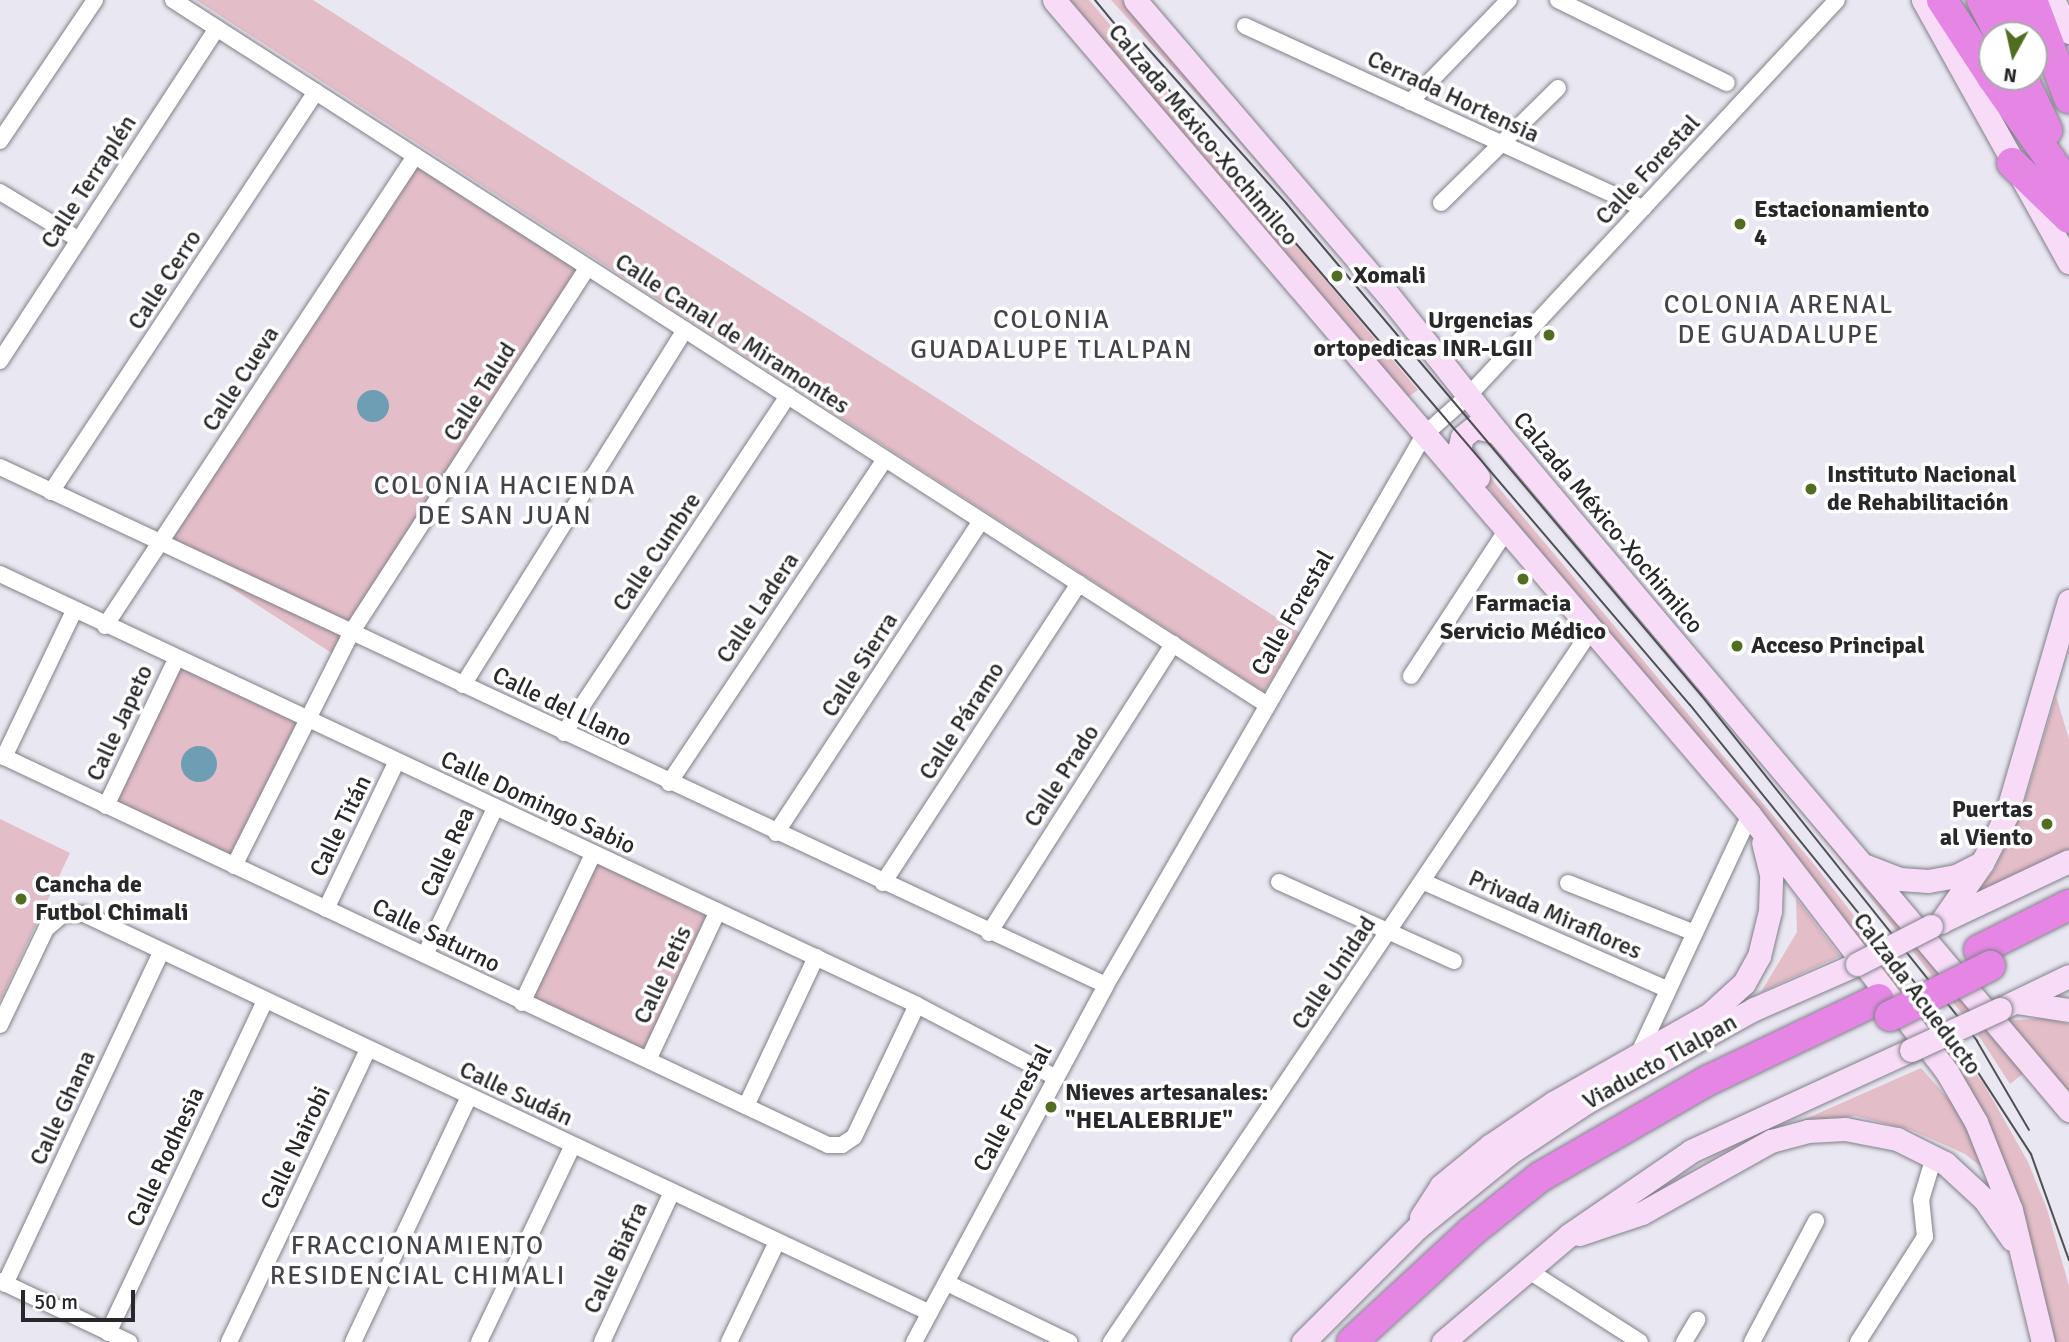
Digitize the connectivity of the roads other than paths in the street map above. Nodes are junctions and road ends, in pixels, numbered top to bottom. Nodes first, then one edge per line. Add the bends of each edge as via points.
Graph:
1 (94, 0) edge
2 (173, 0) edge
3 (1054, 0) edge
4 (1135, 0) edge
5 (1509, 0) edge
6 (1558, 0) edge
7 (1838, 0) edge
8 (1923, 0) edge
9 (1942, 0) edge
10 (1982, 0) edge
11 (2006, 0) edge
12 (2032, 0) edge
13 (2053, 0) edge
14 (1993, 21) edge
15 (2017, 21) edge
16 (1245, 26) dead end
17 (217, 28) junction
18 (2069, 32) edge
19 (1978, 55) edge
20 (2048, 78) edge
21 (1727, 83) dead end
22 (1558, 88) dead end
23 (2002, 91) edge
24 (2029, 91) edge
25 (316, 92) junction
26 (2069, 98) edge
27 (1410, 102) junction
28 (2069, 118) edge
29 (0, 141) edge
30 (1504, 145) junction
31 (415, 156) junction
32 (2012, 163) junction
33 (2069, 176) edge
34 (2069, 186) edge
35 (0, 192) edge
36 (1441, 203) dead end
37 (1643, 208) junction
38 (2069, 218) edge
39 (78, 239) junction
40 (2069, 262) edge
41 (587, 268) junction
42 (685, 330) junction
43 (5, 342) edge
44 (0, 361) edge
45 (788, 396) junction
46 (1468, 396) junction
47 (1497, 432) junction
48 (1424, 435) junction
49 (885, 459) junction
50 (0, 467) edge
51 (51, 492) junction
52 (981, 521) junction
53 (1504, 529) junction
54 (160, 545) junction
55 (0, 574) edge
56 (1079, 584) junction
57 (2069, 601) edge
58 (74, 611) junction
59 (105, 626) junction
60 (1592, 629) junction
61 (351, 633) junction
62 (1173, 644) junction
63 (176, 659) junction
64 (1411, 676) dead end
65 (463, 685) junction
66 (1266, 704) junction
67 (304, 721) junction
68 (564, 733) junction
69 (2, 756) edge
70 (396, 763) junction
71 (669, 783) junction
72 (106, 806) junction
73 (495, 808) junction
74 (1750, 815) junction
75 (776, 834) junction
76 (593, 854) junction
77 (2069, 862) edge
78 (1860, 863) junction
79 (1982, 863) junction
80 (234, 866) junction
81 (1279, 882) dead end
82 (883, 883) junction
83 (1424, 883) junction
84 (1567, 883) dead end
85 (2069, 905) edge
86 (326, 909) junction
87 (718, 911) junction
88 (1936, 924) junction
89 (2069, 927) edge
90 (1389, 932) junction
91 (989, 933) junction
92 (1695, 933) junction
93 (161, 952) junction
94 (425, 955) junction
95 (816, 957) junction
96 (1985, 958) junction
97 (1454, 961) dead end
98 (2069, 976) edge
99 (1106, 985) junction
100 (1667, 989) junction
101 (265, 1001) junction
102 (522, 1003) junction
103 (917, 1005) junction
104 (2008, 1005) junction
105 (1885, 1007) junction
106 (2069, 1010) edge
107 (0, 1025) edge
108 (368, 1049) junction
109 (1638, 1055) junction
110 (649, 1058) junction
111 (1055, 1077) junction
112 (469, 1097) junction
113 (746, 1106) junction
114 (2069, 1111) edge
115 (573, 1145) junction
116 (1934, 1157) junction
117 (672, 1192) junction
118 (1816, 1221) dead end
119 (1418, 1227) junction
120 (1569, 1235) junction
121 (777, 1242) junction
122 (2021, 1252) junction
123 (1526, 1269) junction
124 (2, 1282) edge
125 (947, 1283) junction
126 (930, 1313) junction
127 (1697, 1320) dead end
128 (108, 1333) junction
129 (1065, 1341) edge
130 (129, 1342) edge
131 (229, 1342) edge
132 (353, 1342) edge
133 (479, 1342) edge
134 (602, 1342) edge
135 (729, 1342) edge
136 (914, 1342) edge
137 (1111, 1342) edge
138 (1303, 1342) edge
139 (1352, 1342) edge
140 (1372, 1342) edge
141 (1443, 1342) edge
142 (1640, 1342) edge
143 (1684, 1342) edge
144 (1752, 1342) edge
145 (1858, 1342) edge
146 (2043, 1342) edge

1 - 29 street
2 - 17 street, Calle Canal de Miramontes
3 - 48 main road, Calzada México-Xochimilco
4 - 46 main road, Calzada México-Xochimilco via 1390,296
5 - 27 street
6 - 21 street
7 - 37 street, Calle Forestal
8 - 32 main road
9 - 19 highway
10 - 14 highway
11 - 15 highway
12 - 26 highway
13 - 18 main road
16 - 27 street, Cerrada Hortensia
17 - 25 street, Calle Canal de Miramontes
17 - 39 street, Calle Terraplén
20 - 28 highway
22 - 30 street
23 - 34 highway
24 - 33 highway
25 - 31 street, Calle Canal de Miramontes
25 - 51 street, Calle Cerro
27 - 30 street, Cerrada Hortensia
30 - 36 street
30 - 37 street, Cerrada Hortensia
31 - 41 street, Calle Canal de Miramontes
31 - 54 street, Calle Cueva
32 - 38 highway
32 - 40 main road
35 - 39 street
37 - 46 street, Calle Forestal
39 - 43 street, Calle Terraplén
41 - 42 street, Calle Canal de Miramontes
41 - 61 street, Calle Talud
42 - 45 street, Calle Canal de Miramontes
42 - 65 street
43 - 44 street, Calle Terraplén
45 - 49 street, Calle Canal de Miramontes
45 - 68 street, Calle Cumbre
46 - 47 main road, Calzada México-Xochimilco
46 - 48 street, Calle Forestal
47 - 53 main road via 1486,426 1468,430 1459,450 1494,497
47 - 78 main road, Calzada México-Xochimilco
48 - 53 main road, Calzada México-Xochimilco
48 - 66 street, Calle Forestal
49 - 52 street, Calle Canal de Miramontes
49 - 71 street, Calle Ladera
50 - 51 street, Calle del Llano
51 - 54 street, Calle del Llano
52 - 56 street, Calle Canal de Miramontes
52 - 75 street, Calle Sierra
53 - 60 main road, Calzada México-Xochimilco
53 - 64 street
54 - 59 street, Calle Cueva
54 - 61 street, Calle del Llano
55 - 58 street, Calle Domingo Sabio
56 - 62 street, Calle Canal de Miramontes
56 - 82 street, Calle Páramo
57 - 79 main road via 2006,816
58 - 59 street, Calle Domingo Sabio
58 - 69 street
59 - 63 street, Calle Domingo Sabio
60 - 74 main road, Calzada México-Xochimilco
60 - 83 street, Calle Unidad
61 - 65 street, Calle del Llano
61 - 67 street, Calle Talud
62 - 66 street, Calle Canal de Miramontes
62 - 91 street, Calle Prado
63 - 67 street, Calle Domingo Sabio
63 - 72 street, Calle Japeto
65 - 68 street, Calle del Llano
66 - 99 street, Calle Forestal
67 - 70 street, Calle Domingo Sabio
67 - 80 street, Calle Talud
68 - 71 street, Calle del Llano
69 - 72 street, Calle Saturno
70 - 73 street, Calle Domingo Sabio
70 - 86 street, Calle Titán
71 - 75 street, Calle del Llano
72 - 80 street, Calle Saturno
73 - 76 street, Calle Domingo Sabio
73 - 94 street, Calle Rea
74 - 92 street
74 - 109 main road via 1769,856 1771,883 1768,926 1753,971 1710,1014
74 - 122 main road, Calzada Acueducto via 1947,1072 1976,1122 2002,1184
75 - 82 street, Calle del Llano
76 - 87 street, Calle Domingo Sabio
76 - 102 street
77 - 88 main road, Viaducto Tlalpan
78 - 79 main road via 1914,881 1956,876
78 - 114 main road, Calzada México-Xochimilco
79 - 88 main road
80 - 86 street, Calle Saturno
81 - 90 street
82 - 91 street, Calle del Llano
83 - 90 street, Calle Unidad
83 - 100 street, Privada Miraflores
84 - 92 street
85 - 96 highway, Viaducto Tlalpan
86 - 94 street, Calle Saturno
87 - 95 street, Calle Domingo Sabio
87 - 110 street, Calle Tetis
88 - 119 main road, Viaducto Tlalpan, bridge via 1754,1009 1588,1101 1508,1154
89 - 96 highway, Viaducto Tlalpan
90 - 97 street
90 - 137 street, Calle Unidad
91 - 99 street, Calle del Llano
92 - 100 street
93 - 101 street, Calle Sudán
93 - 107 street, Calle Sudán via 84,914 63,914 46,929
93 - 124 street, Calle Ghana
94 - 102 street, Calle Saturno
95 - 103 street, Calle Domingo Sabio
95 - 113 street
96 - 105 highway, Viaducto Tlalpan
98 - 104 main road
99 - 111 street, Calle Forestal
100 - 109 street
101 - 108 street, Calle Sudán
101 - 128 street, Calle Rodhesia
102 - 110 street, Calle Saturno
103 - 111 street, Calle Domingo Sabio
103 - 113 street, Calle Saturno via 854,1137 842,1145 828,1145
104 - 106 main road
104 - 120 main road, bridge via 1692,1151
105 - 139 highway, Viaducto Tlalpan via 1709,1080 1540,1177 1471,1232
105 - 140 highway, Viaducto Tlalpan via 1544,1194
108 - 112 street, Calle Sudán
108 - 131 street, Calle Nairobi
109 - 119 main road via 1491,1144 1433,1195
110 - 113 street, Calle Saturno
111 - 125 street, Calle Forestal
112 - 115 street, Calle Sudán
112 - 132 street
115 - 117 street, Calle Sudán
115 - 133 street
116 - 120 main road via 1880,1134 1808,1131 1754,1149 1624,1222
116 - 122 main road via 1984,1199
116 - 145 street via 1921,1200 1925,1237
117 - 121 street, Calle Sudán
117 - 134 street, Calle Biafra
118 - 144 street
119 - 138 main road, Viaducto Tlalpan
120 - 123 main road
121 - 126 street, Calle Sudán
121 - 135 street
122 - 146 main road, Calzada Acueducto
123 - 141 main road
123 - 142 street
124 - 128 street
125 - 126 street, Calle Forestal
125 - 129 street
126 - 136 street, Calle Forestal
127 - 143 street
128 - 130 street

